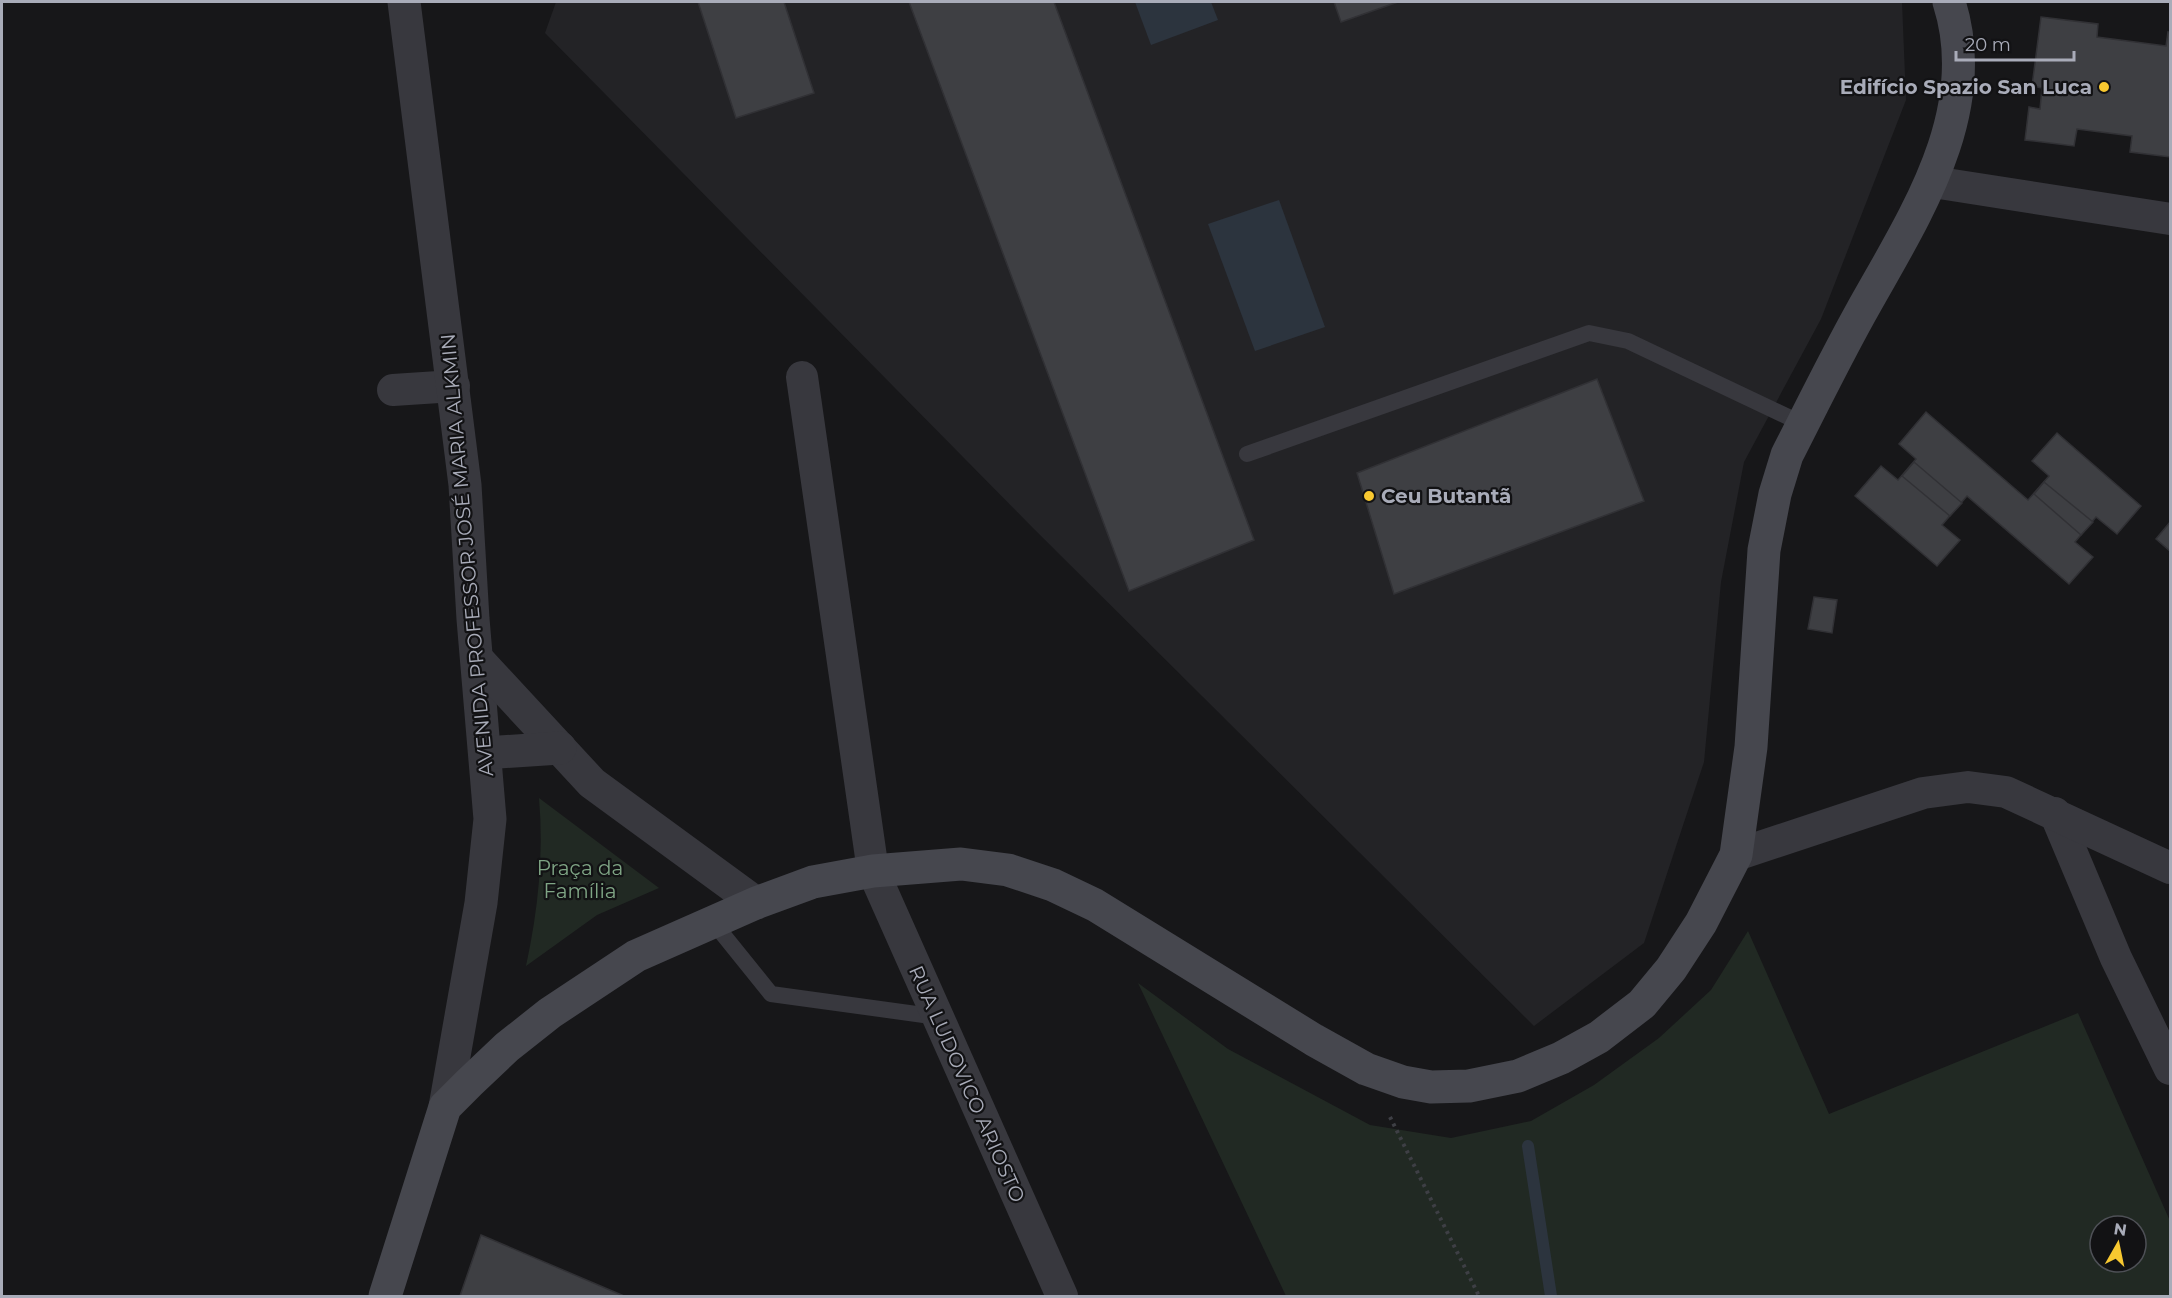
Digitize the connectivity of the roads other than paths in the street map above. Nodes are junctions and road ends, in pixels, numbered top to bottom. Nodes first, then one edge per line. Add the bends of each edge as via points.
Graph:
1 (404, 2) edge
2 (1949, 2) edge
3 (1933, 182) junction
4 (2170, 219) edge
5 (802, 377) dead end
6 (454, 386) junction
7 (393, 390) dead end
8 (1803, 424) junction
9 (1247, 454) dead end
10 (478, 660) junction
11 (560, 748) junction
12 (485, 753) junction
13 (2055, 813) junction
14 (1736, 855) junction
15 (2170, 868) edge
16 (873, 872) junction
17 (756, 903) junction
18 (713, 922) junction
19 (938, 1017) junction
20 (2170, 1069) edge
21 (445, 1107) junction
22 (385, 1296) edge
23 (1062, 1296) edge

1 - 6 street, AVENIDA PROFESSOR JOSÉ MARIA ALKMIN
2 - 3 main road via 1956,24 1958,77 1951,124
3 - 4 street
3 - 8 main road
5 - 16 street, RUA LUDOVICO ARIOSTO
6 - 7 street
6 - 10 street, AVENIDA PROFESSOR JOSÉ MARIA ALKMIN
8 - 9 lane via 1628,341 1589,333
8 - 14 main road via 1787,455 1764,550 1751,747
10 - 11 street
10 - 12 street, AVENIDA PROFESSOR JOSÉ MARIA ALKMIN
11 - 12 street
11 - 17 street via 592,783
12 - 21 street, AVENIDA PROFESSOR JOSÉ MARIA ALKMIN via 490,819 483,891
13 - 14 street via 2006,792 1968,787 1923,793
13 - 15 street
13 - 20 street via 2116,958
14 - 16 main road via 1701,923 1642,1004 1590,1042 1518,1076 1469,1086 1431,1087 1366,1069 1095,905 1053,885 1008,870 961,864
16 - 17 main road via 813,882
16 - 19 street, RUA LUDOVICO ARIOSTO
17 - 18 main road
18 - 19 lane via 771,994
18 - 21 main road via 636,956 588,986 507,1047
19 - 23 street, RUA LUDOVICO ARIOSTO
21 - 22 main road

